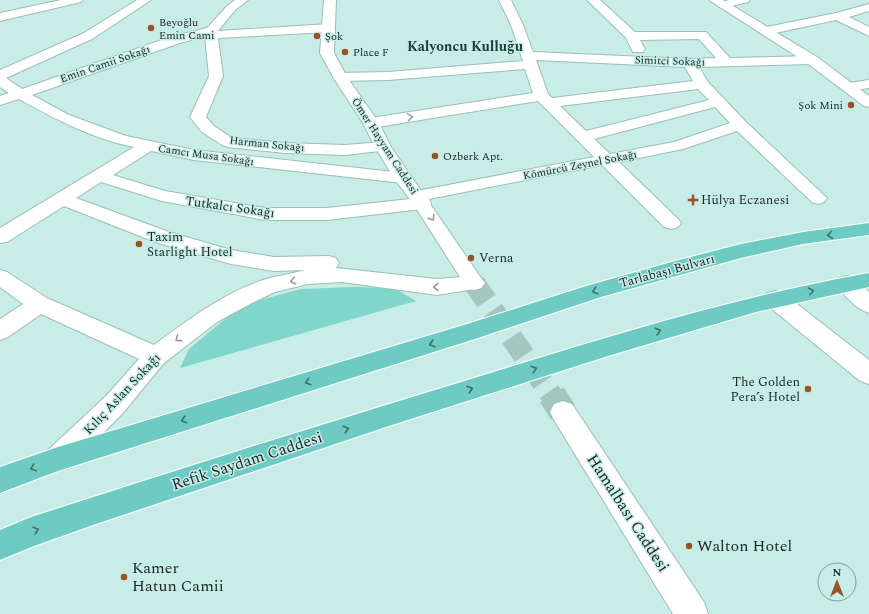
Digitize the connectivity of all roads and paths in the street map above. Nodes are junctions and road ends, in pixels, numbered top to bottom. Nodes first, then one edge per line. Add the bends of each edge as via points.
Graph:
1 (77, 0) edge
2 (145, 0) edge
3 (242, 0) edge
4 (330, 0) edge
5 (505, 0) edge
6 (593, 0) edge
7 (744, 0) edge
8 (128, 3) edge
9 (719, 3) edge
10 (869, 7) edge
11 (838, 16) junction
12 (0, 17) edge
13 (329, 28) junction
14 (766, 31) junction
15 (869, 32) edge
16 (212, 33) junction
17 (632, 36) junction
18 (529, 60) junction
19 (812, 60) junction
20 (643, 61) junction
21 (690, 63) junction
22 (727, 63) junction
23 (0, 75) edge
24 (340, 77) junction
25 (0, 80) edge
26 (702, 84) junction
27 (869, 84) edge
28 (848, 87) junction
29 (20, 94) junction
30 (545, 100) junction
31 (0, 101) edge
32 (719, 102) junction
33 (869, 103) edge
34 (371, 123) junction
35 (740, 125) junction
36 (582, 137) junction
37 (148, 146) junction
38 (383, 147) junction
39 (606, 160) junction
40 (99, 176) junction
41 (403, 178) junction
42 (818, 198) dead end
43 (62, 199) junction
44 (419, 199) junction
45 (671, 223) dead end
46 (869, 229) edge
47 (0, 237) edge
48 (342, 275) junction
49 (0, 277) edge
50 (869, 280) edge
51 (474, 283) joint
52 (847, 283) junction
53 (775, 299) junction
54 (39, 304) junction
55 (869, 306) edge
56 (0, 331) edge
57 (156, 356) junction
58 (869, 374) edge
59 (563, 412) tunnel mouth
60 (58, 459) junction
61 (0, 480) edge
62 (0, 545) edge
63 (692, 614) edge

1 - 12 street
2 - 8 street
3 - 16 street via 231,8
4 - 13 street, Ömer Hayyam Caddesi
5 - 18 street
6 - 17 street
7 - 9 street
8 - 23 street via 88,36
9 - 14 street
10 - 11 street
11 - 14 street
11 - 15 street
13 - 16 street, Emin Camii Sokağı
13 - 24 street, Ömer Hayyam Caddesi via 327,53
14 - 19 street
16 - 29 street, Emin Camii Sokağı via 175,40
16 - 38 street, Harman Sokağı via 216,76 198,117 208,129 228,142 285,148 345,150
17 - 20 street
17 - 22 street via 702,35
18 - 20 street, Simitci Sokağı
18 - 24 street, Simitci Sokağı via 388,76
18 - 30 street
19 - 22 street, Simitci Sokağı
19 - 28 street
20 - 21 street, Simitci Sokağı
21 - 22 street, Simitci Sokağı
21 - 26 street
24 - 34 street, Ömer Hayyam Caddesi
25 - 29 street, Camcı Musa Sokağı
26 - 30 street
26 - 32 street
27 - 28 street
28 - 33 street
29 - 31 street, Emin Camii Sokağı
29 - 37 street, Camcı Musa Sokağı via 64,118 122,140
34 -> 30 street
30 - 36 street
32 - 35 street
32 - 36 street
34 - 38 street, Ömer Hayyam Caddesi
35 - 39 street, Kömürcü Zeynel Sokağı via 677,146
35 - 42 street
36 - 39 street
37 - 40 street
37 - 41 street, Camcı Musa Sokağı via 194,155
38 - 41 street, Ömer Hayyam Caddesi
39 - 44 street, Kömürcü Zeynel Sokağı
39 - 45 street
40 - 43 street
40 - 44 street, Tutkalcı Sokağı via 162,196 265,214 327,214
41 - 44 street, Ömer Hayyam Caddesi
43 - 47 street
43 - 48 street via 162,237 231,257 274,264 333,263
44 -> 51 street, Ömer Hayyam Caddesi
46 -> 60 main road, Tarlabaşı Bulvarı via 803,238 741,251 594,291 470,332
51 -> 48 street, Kılıç Aslan Sokağı via 437,287
48 -> 57 street, Kılıç Aslan Sokağı via 308,277 262,289 209,316
49 - 54 street
50 - 52 main road
53 -> 52 main road
52 - 55 street
53 - 58 street
62 -> 53 main road, Refik Saydam Caddesi via 96,510 496,380
54 - 56 street
54 - 57 street
57 - 60 street, Kılıç Aslan Sokağı via 114,405
59 - 63 street, Hamalbası Caddesi
60 -> 61 main road

